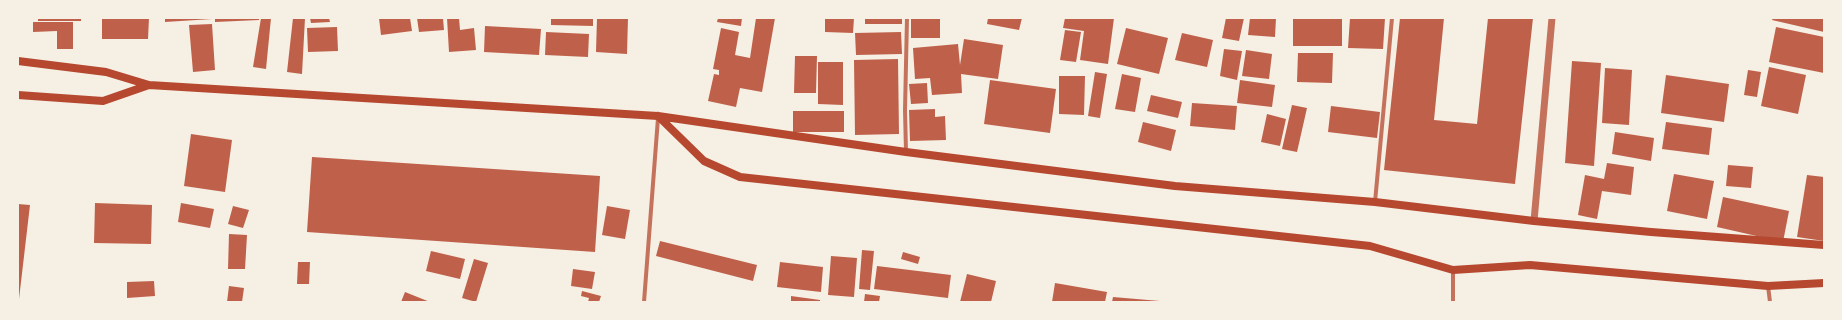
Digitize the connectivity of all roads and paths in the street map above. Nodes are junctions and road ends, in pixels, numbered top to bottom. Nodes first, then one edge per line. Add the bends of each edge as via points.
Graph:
1 (907, 18) edge
2 (1392, 18) edge
3 (1552, 18) edge
4 (18, 61) edge
5 (149, 84) junction
6 (18, 95) edge
7 (658, 116) junction
8 (906, 152) junction
9 (1375, 202) junction
10 (1534, 222) junction
11 (1824, 245) edge
12 (1453, 270) junction
13 (1824, 284) edge
14 (1768, 286) junction
15 (644, 302) edge
16 (1453, 302) edge
17 (1770, 302) edge

1 - 8 street
2 - 9 street
3 - 10 street
4 - 5 main road via 106,72
5 - 6 main road via 103,101
5 - 7 main road
7 - 8 main road
7 - 12 main road via 704,161 740,177 1370,246
7 - 15 street
8 - 9 main road via 1175,186
9 - 10 main road
10 - 11 main road
12 - 14 main road via 1530,265
12 - 16 street
13 - 14 main road
14 - 17 street

